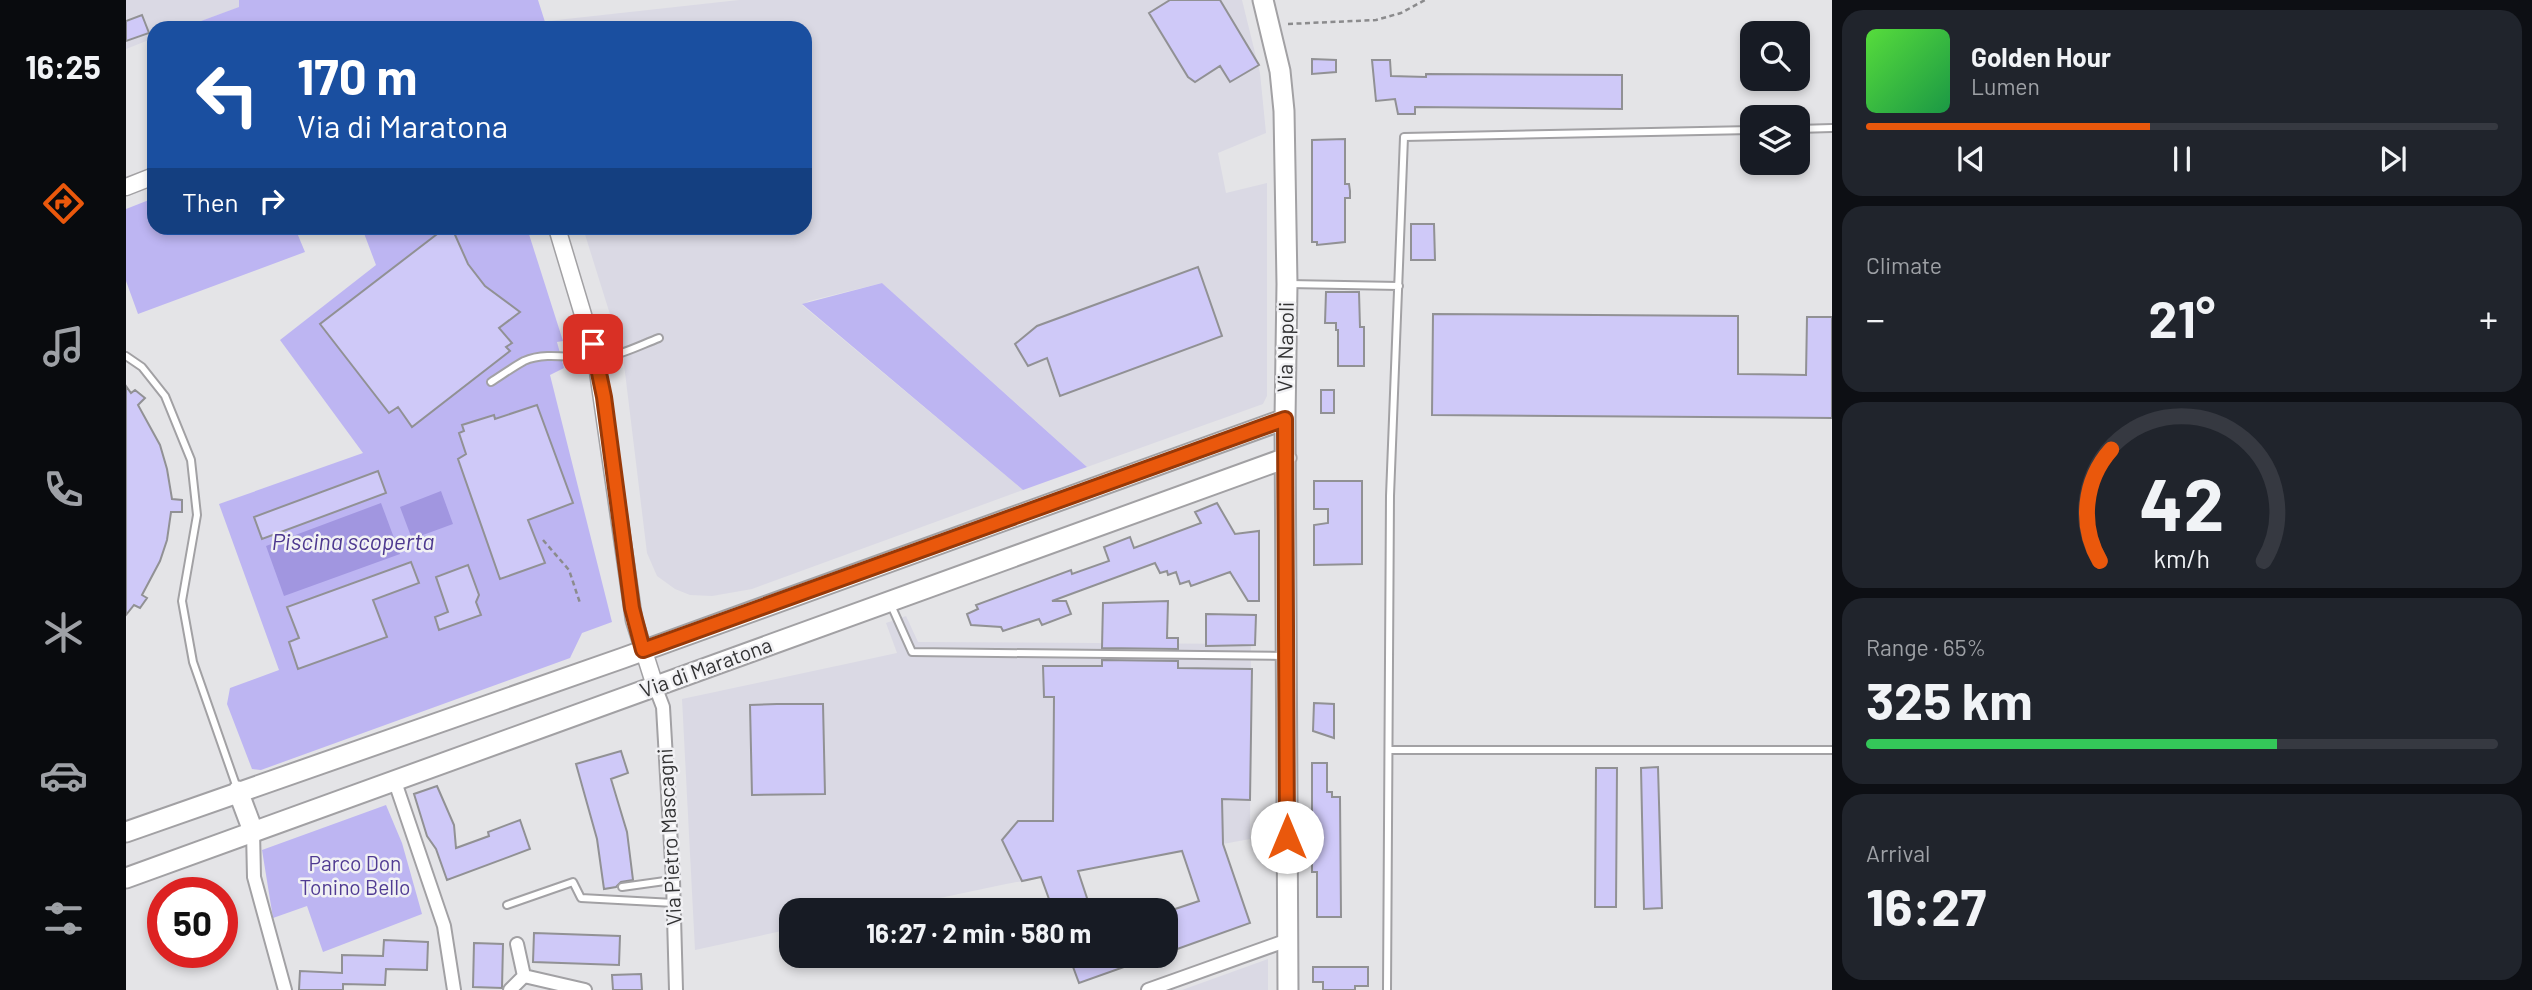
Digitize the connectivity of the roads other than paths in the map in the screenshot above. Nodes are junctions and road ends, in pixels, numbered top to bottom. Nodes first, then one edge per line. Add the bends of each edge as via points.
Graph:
1 (1263, 0) edge
2 (1832, 128) edge
3 (1810, 129) edge
4 (1740, 130) edge
5 (147, 179) edge
6 (126, 187) edge
7 (559, 235) edge
8 (1287, 284) junction
9 (1399, 286) junction
10 (659, 338) dead end
11 (126, 356) edge
12 (596, 358) junction
13 (491, 382) dead end
14 (1285, 419) junction
15 (1286, 458) junction
16 (889, 600) junction
17 (643, 650) junction
18 (1287, 656) junction
19 (655, 686) junction
20 (1389, 750) junction
21 (1832, 750) edge
22 (394, 779) junction
23 (238, 791) junction
24 (253, 831) junction
25 (126, 832) edge
26 (126, 878) edge
27 (673, 880) junction
28 (622, 887) dead end
29 (674, 903) junction
30 (508, 905) dead end
31 (1288, 940) junction
32 (517, 944) dead end
33 (524, 976) junction
34 (285, 990) edge
35 (454, 990) edge
36 (510, 990) edge
37 (584, 990) edge
38 (676, 990) edge
39 (1148, 990) edge
40 (1288, 990) edge
41 (1387, 990) edge

1 - 8 main road, Via Napoli via 1280,71 1284,111
2 - 3 lane
4 - 9 lane via 1404,137
5 - 6 street
7 - 12 street
8 - 9 lane
8 - 14 main road, Via Napoli
9 - 20 lane
10 - 12 lane
11 - 23 lane via 142,367 165,396 191,460 197,515 182,601 193,662
12 - 13 lane via 533,358
12 - 17 street via 632,608
14 - 15 main road, Via Napoli
14 - 17 main road, Via di Maratona
15 - 16 main road, Via di Maratona
15 - 18 main road, Via Napoli
16 - 18 lane via 912,652
16 - 19 main road, Via di Maratona
17 - 19 street
17 - 23 main road, Via di Maratona
18 - 31 main road, Via Napoli
19 - 22 main road, Via di Maratona
19 - 27 street, Via Pietro Mascagni via 663,707
20 - 21 lane
20 - 41 lane
22 - 24 main road, Via di Maratona
22 - 35 street via 444,926
23 - 24 main road
23 - 25 main road, Via di Maratona
24 - 26 main road, Via di Maratona
24 - 34 street via 254,877
27 - 28 lane
27 - 29 street, Via Pietro Mascagni
29 - 30 lane via 581,898 573,882
29 - 38 street, Via Pietro Mascagni
31 - 39 street
31 - 40 main road, Via Napoli
32 - 33 street
33 - 36 street
33 - 37 street

